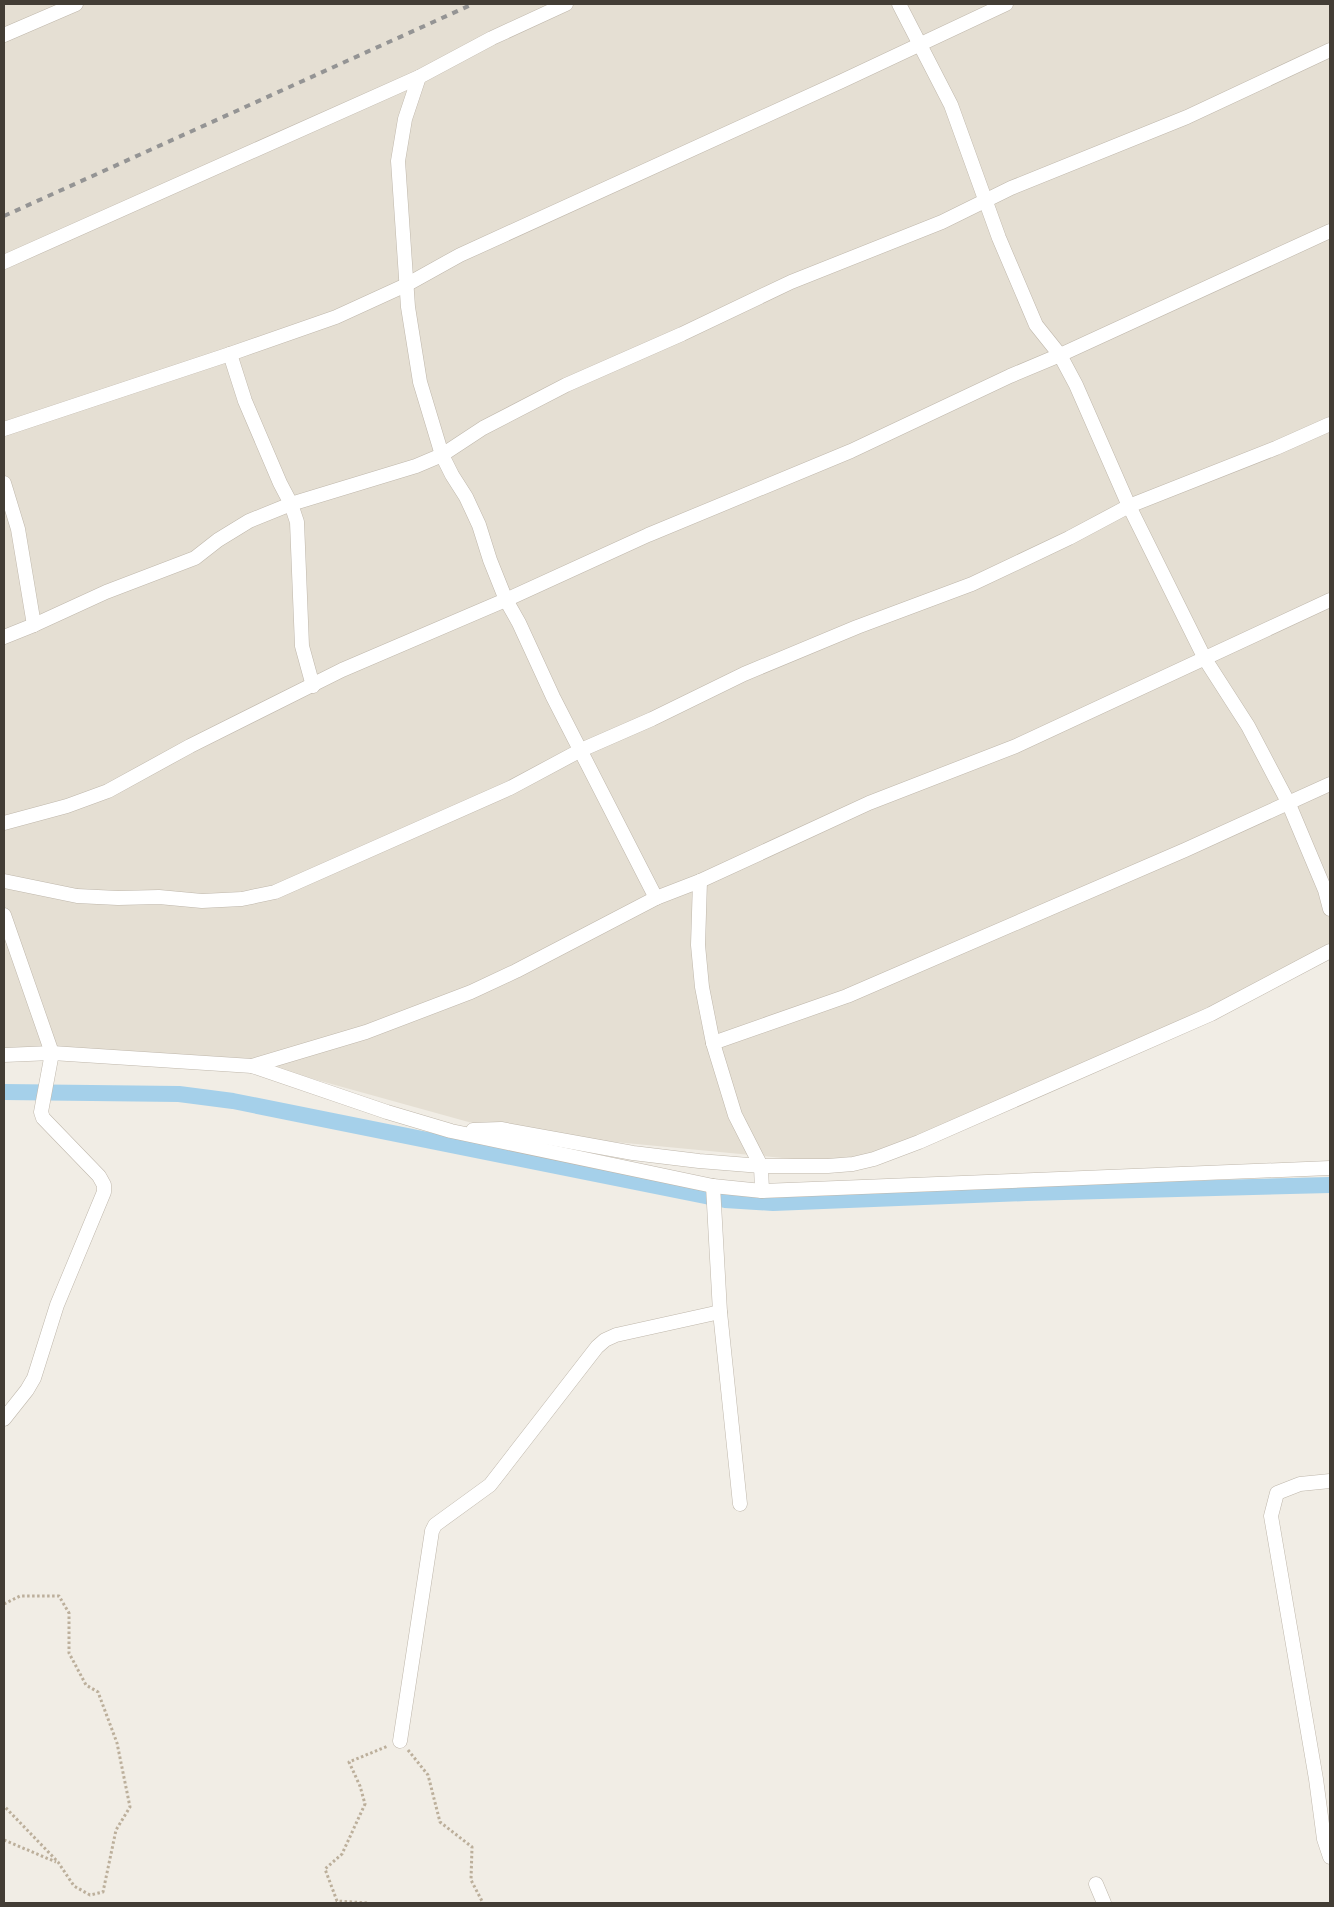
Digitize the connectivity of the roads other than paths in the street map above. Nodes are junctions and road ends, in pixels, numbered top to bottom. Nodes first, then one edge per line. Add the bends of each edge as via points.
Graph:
1 (76, 4) edge
2 (566, 4) edge
3 (899, 4) edge
4 (1006, 4) edge
5 (4, 35) edge
6 (919, 44) junction
7 (1330, 50) edge
8 (419, 76) junction
9 (985, 202) junction
10 (1330, 231) edge
11 (4, 262) edge
12 (406, 285) junction
13 (230, 354) junction
14 (1060, 355) junction
15 (1330, 424) edge
16 (4, 428) edge
17 (442, 454) junction
18 (4, 483) edge
19 (291, 504) junction
20 (1129, 506) junction
21 (506, 600) junction
22 (1330, 600) edge
23 (34, 625) junction
24 (4, 637) edge
25 (1205, 659) junction
26 (313, 686) junction
27 (581, 750) junction
28 (1330, 784) edge
29 (1288, 802) junction
30 (4, 822) edge
31 (4, 881) edge
32 (700, 882) junction
33 (656, 898) junction
34 (1330, 909) edge
35 (4, 915) edge
36 (1330, 951) edge
37 (712, 1043) junction
38 (52, 1053) junction
39 (4, 1055) edge
40 (252, 1066) junction
41 (451, 1131) junction
42 (761, 1166) junction
43 (1330, 1168) edge
44 (713, 1186) junction
45 (762, 1191) junction
46 (720, 1312) junction
47 (4, 1419) edge
48 (1330, 1481) edge
49 (740, 1504) dead end
50 (400, 1741) road end
51 (1330, 1857) edge
52 (1096, 1884) dead end
53 (1104, 1903) edge

1 - 5 street
2 - 8 street
3 - 6 street
4 - 6 street
6 - 9 street via 951,105
6 - 12 street via 460,255
7 - 9 street via 1187,117 1011,188
8 - 11 street
8 - 12 street via 405,119 398,161
9 - 14 street via 1036,324
9 - 17 street via 792,282 566,385 483,428
10 - 14 street
12 - 13 street via 336,317
12 - 17 street via 420,382
13 - 16 street
13 - 19 street via 245,401
14 - 20 street
14 - 21 street via 851,451 648,535
15 - 20 street
17 - 19 street via 416,466
17 - 21 street via 479,526
18 - 23 street via 18,529
19 - 23 street via 249,521 195,558 106,592
19 - 26 street via 297,522 302,646
20 - 25 street
20 - 27 street via 972,584 753,671
21 - 26 street via 342,670
21 - 27 street
22 - 25 street
23 - 24 street
25 - 29 street via 1248,726
25 - 32 street via 1016,746 869,803
26 - 30 street via 108,790 67,806
27 - 31 street via 510,788 275,892 242,899 202,901 118,898 77,896
27 - 33 street
28 - 29 street
29 - 34 street
29 - 37 street via 847,996
32 - 33 street
32 - 37 street via 698,945
33 - 40 street via 471,992 366,1032
35 - 38 street
36 - 42 street via 1211,1014 896,1151 853,1164
37 - 42 street via 735,1115
38 - 39 street
38 - 40 street
38 - 47 street via 41,1112 43,1118 99,1176 104,1192 58,1305 34,1378
40 - 41 street
41 - 42 street via 501,1129 633,1152
41 - 44 street
42 - 45 street
43 - 45 street
44 - 45 street
44 - 46 street
46 - 49 street
46 - 50 street via 605,1340 490,1485 435,1524
48 - 51 street via 1300,1484 1277,1493 1270,1516 1324,1839
52 - 53 street

